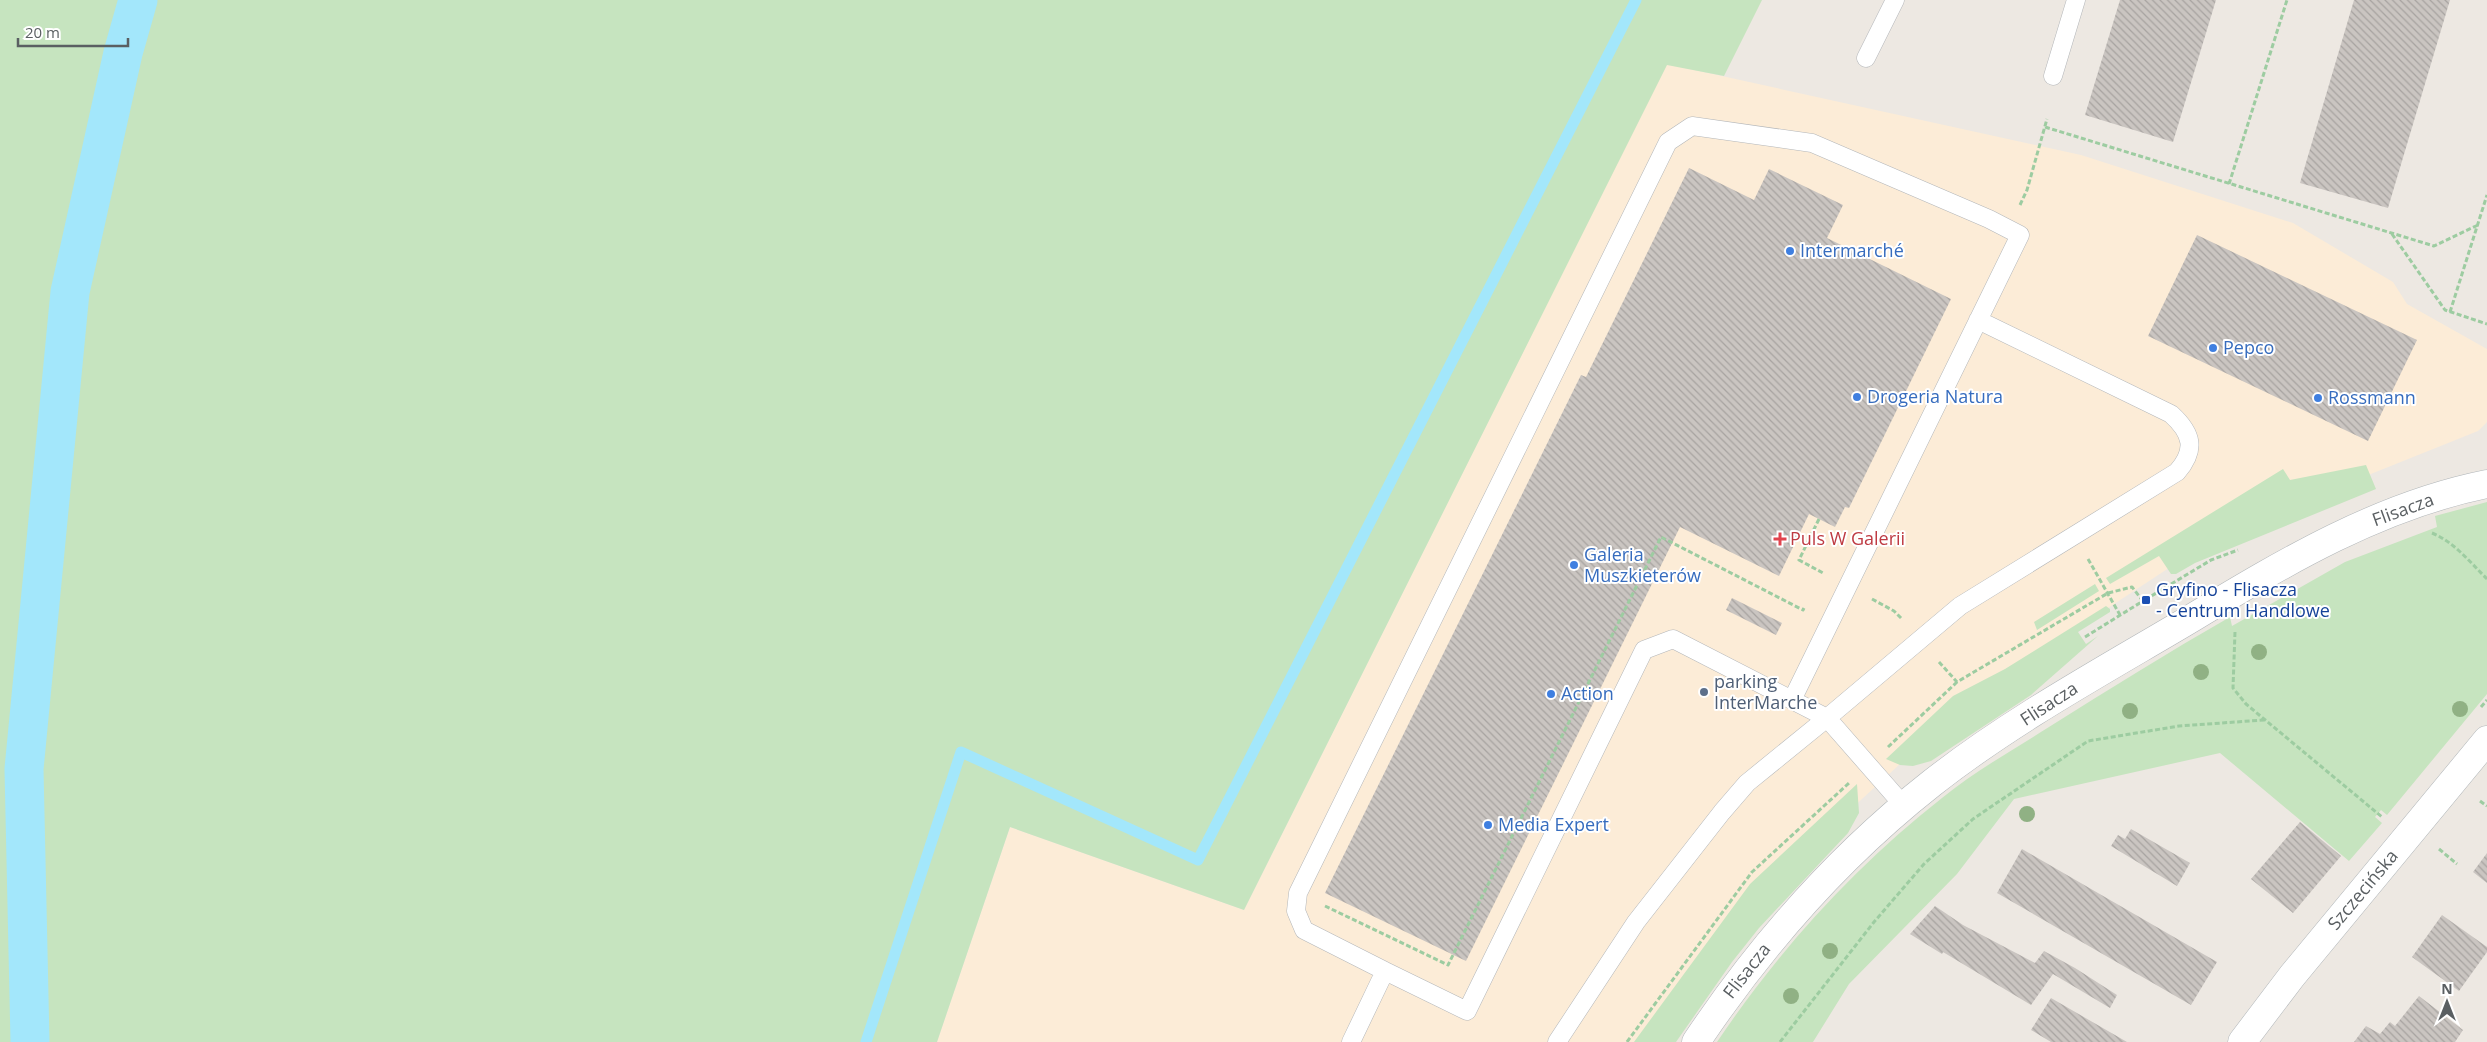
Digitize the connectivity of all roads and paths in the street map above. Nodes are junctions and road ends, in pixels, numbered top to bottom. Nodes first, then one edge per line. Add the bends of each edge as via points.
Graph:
1 (1895, 0) edge
2 (2076, 0) edge
3 (2287, 0) edge
4 (1866, 58) dead end
5 (2053, 76) dead end
6 (2047, 120) dead end
7 (2045, 127) junction
8 (2229, 184) junction
9 (2487, 194) edge
10 (1996, 222) junction
11 (2478, 225) junction
12 (2391, 233) junction
13 (2450, 312) junction
14 (1978, 320) junction
15 (2487, 324) edge
16 (2487, 484) edge
17 (2410, 505) junction
18 (1819, 519) dead end
19 (2246, 547) dead end
20 (2487, 579) edge
21 (2101, 581) dead end
22 (1848, 586) junction
23 (2108, 593) junction
24 (2143, 601) junction
25 (2120, 615) junction
26 (2235, 626) dead end
27 (2085, 637) dead end
28 (1920, 640) junction
29 (1957, 682) junction
30 (1792, 700) junction
31 (1827, 718) junction
32 (2265, 720) junction
33 (2487, 740) edge
34 (1868, 765) junction
35 (1904, 806) junction
36 (2387, 822) dead end
37 (1385, 971) junction
38 (1351, 1042) edge
39 (1557, 1042) edge
40 (1627, 1042) edge
41 (1696, 1042) edge
42 (1780, 1042) edge
43 (2242, 1042) edge

1 - 4 lane
2 - 5 lane
3 - 8 path
6 - 7 path
7 - 8 path
7 - 10 path via 2027,190 2014,218 2002,212
8 - 12 path
9 - 11 path
10 - 14 lane via 2020,235
10 - 37 lane via 1812,143 1692,126 1668,142 1298,893 1296,911 1304,930
11 - 12 path via 2434,246
11 - 13 path
12 - 13 path via 2445,310
13 - 15 path
14 - 22 lane
14 - 28 lane via 2171,414 2184,426 2189,441 2188,459 2176,472 1960,606
16 - 17 street, Flisacza
17 - 20 path via 2420,528 2441,537
17 - 35 street, Flisacza via 2287,561 2100,672 1962,761
18 - 22 path via 1799,560
19 - 24 path via 2211,560
21 - 23 path
22 - 28 path via 1894,611
22 - 30 lane
23 - 24 path via 2132,587
23 - 25 path
23 - 29 path
24 - 25 path
25 - 27 path
26 - 32 path via 2233,688
28 - 29 path
28 - 31 lane
29 - 34 path
30 - 31 lane
30 - 37 lane via 1673,639 1644,650 1467,1011
31 - 34 lane
31 - 39 lane via 1746,783 1636,922
32 - 36 path
32 - 42 path via 2179,726 2088,741 1973,820 1924,864 1868,929
33 - 43 street, Szczecińska via 2292,976
34 - 35 lane
34 - 40 path via 1752,872
35 - 41 street, Flisacza via 1786,922 1755,959
37 - 38 lane

